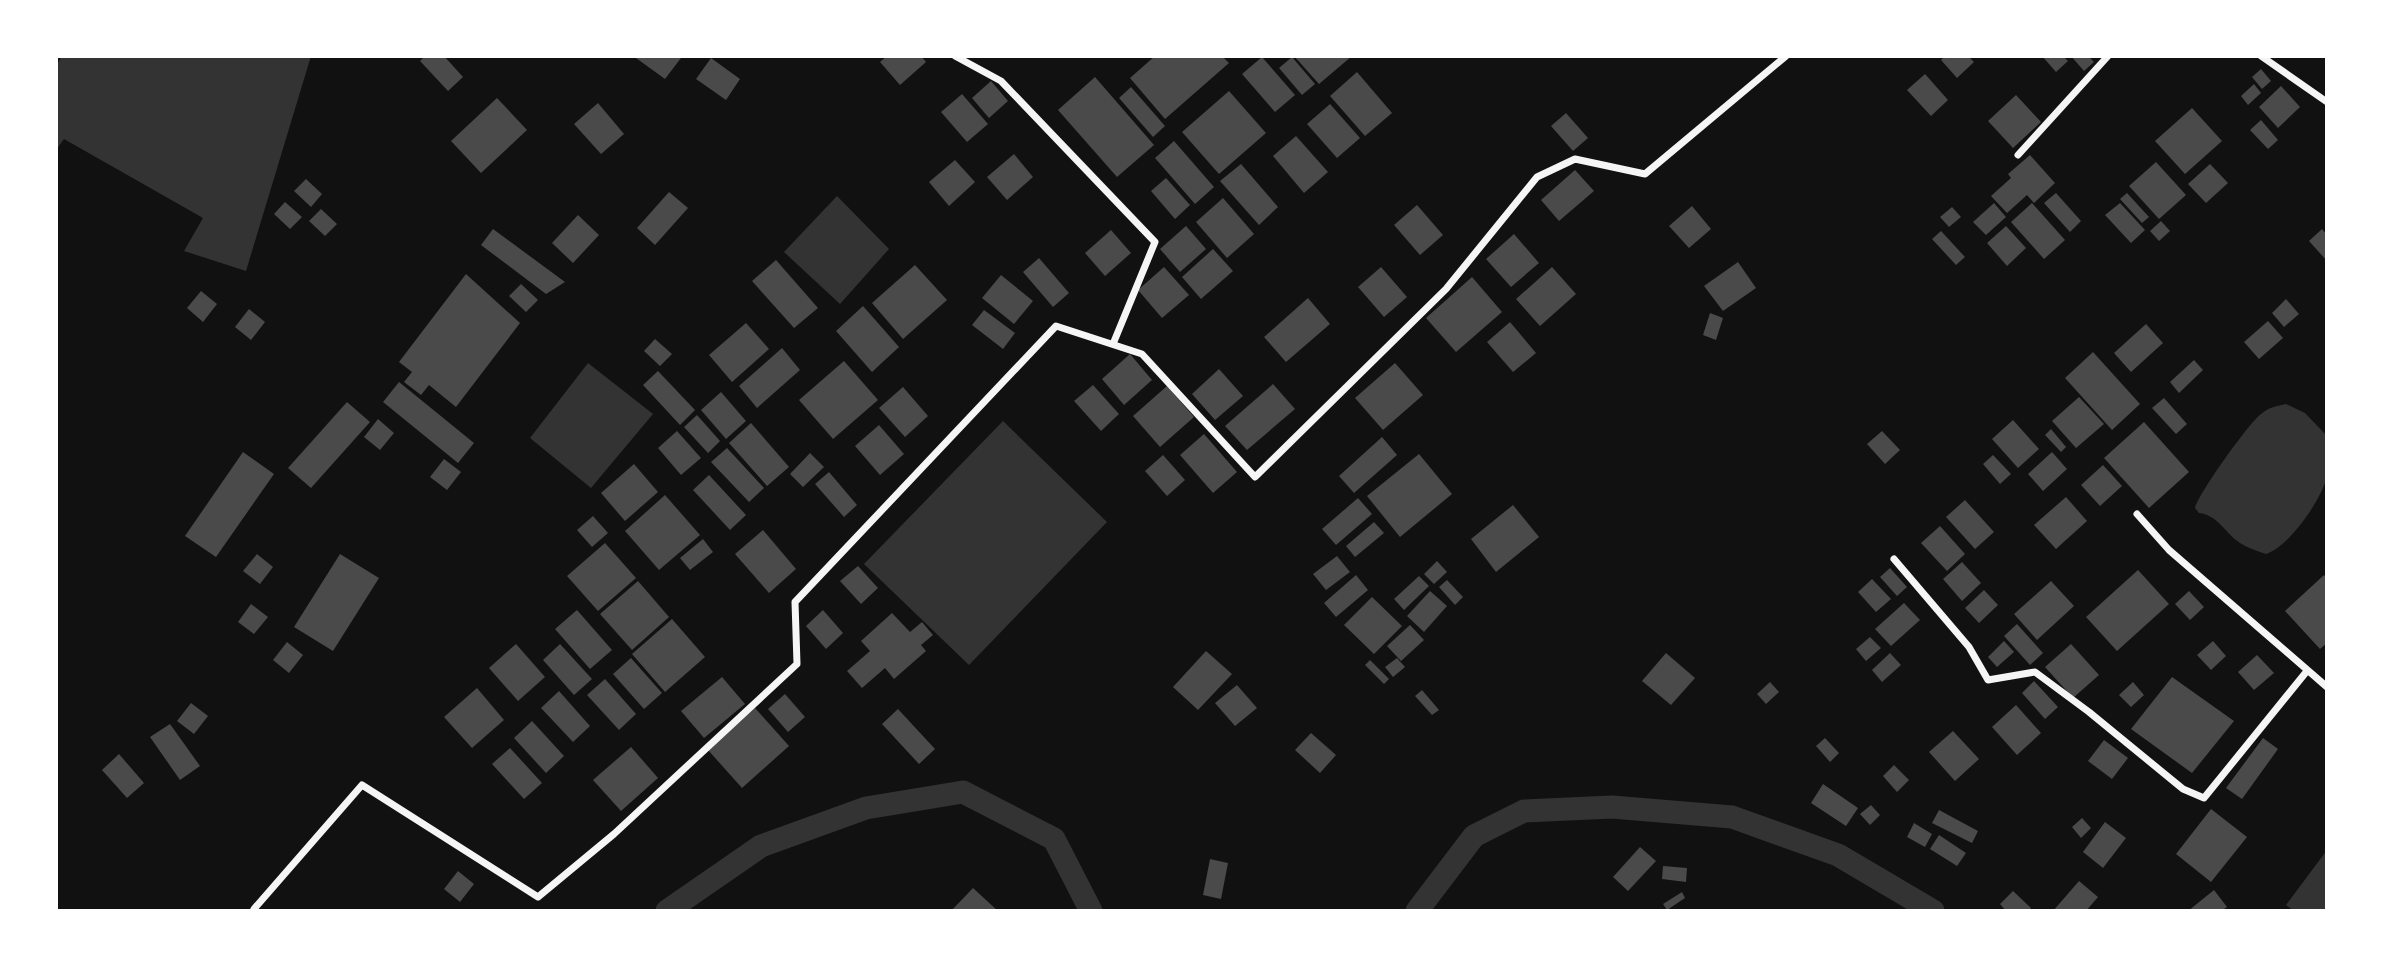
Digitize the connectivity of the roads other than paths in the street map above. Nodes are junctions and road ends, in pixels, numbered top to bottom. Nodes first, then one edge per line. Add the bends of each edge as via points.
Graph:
1 (955, 56) edge
2 (1786, 56) edge
3 (2108, 56) edge
4 (2260, 56) edge
5 (2325, 98) edge
6 (2018, 155) dead end
7 (1113, 344) junction
8 (2137, 514) dead end
9 (1894, 559) dead end
10 (2307, 671) junction
11 (2327, 687) edge
12 (254, 909) edge

1 - 7 street via 1001,81 1155,242
2 - 7 street via 1645,174 1575,159 1537,177 1447,289 1255,477 1142,354
3 - 6 street
4 - 5 street
7 - 12 street via 1056,326 795,602 797,664 614,834 538,897 362,785
8 - 10 street via 2169,550
9 - 10 street via 1969,647 1988,680 2035,672 2183,789 2204,798
10 - 11 street

